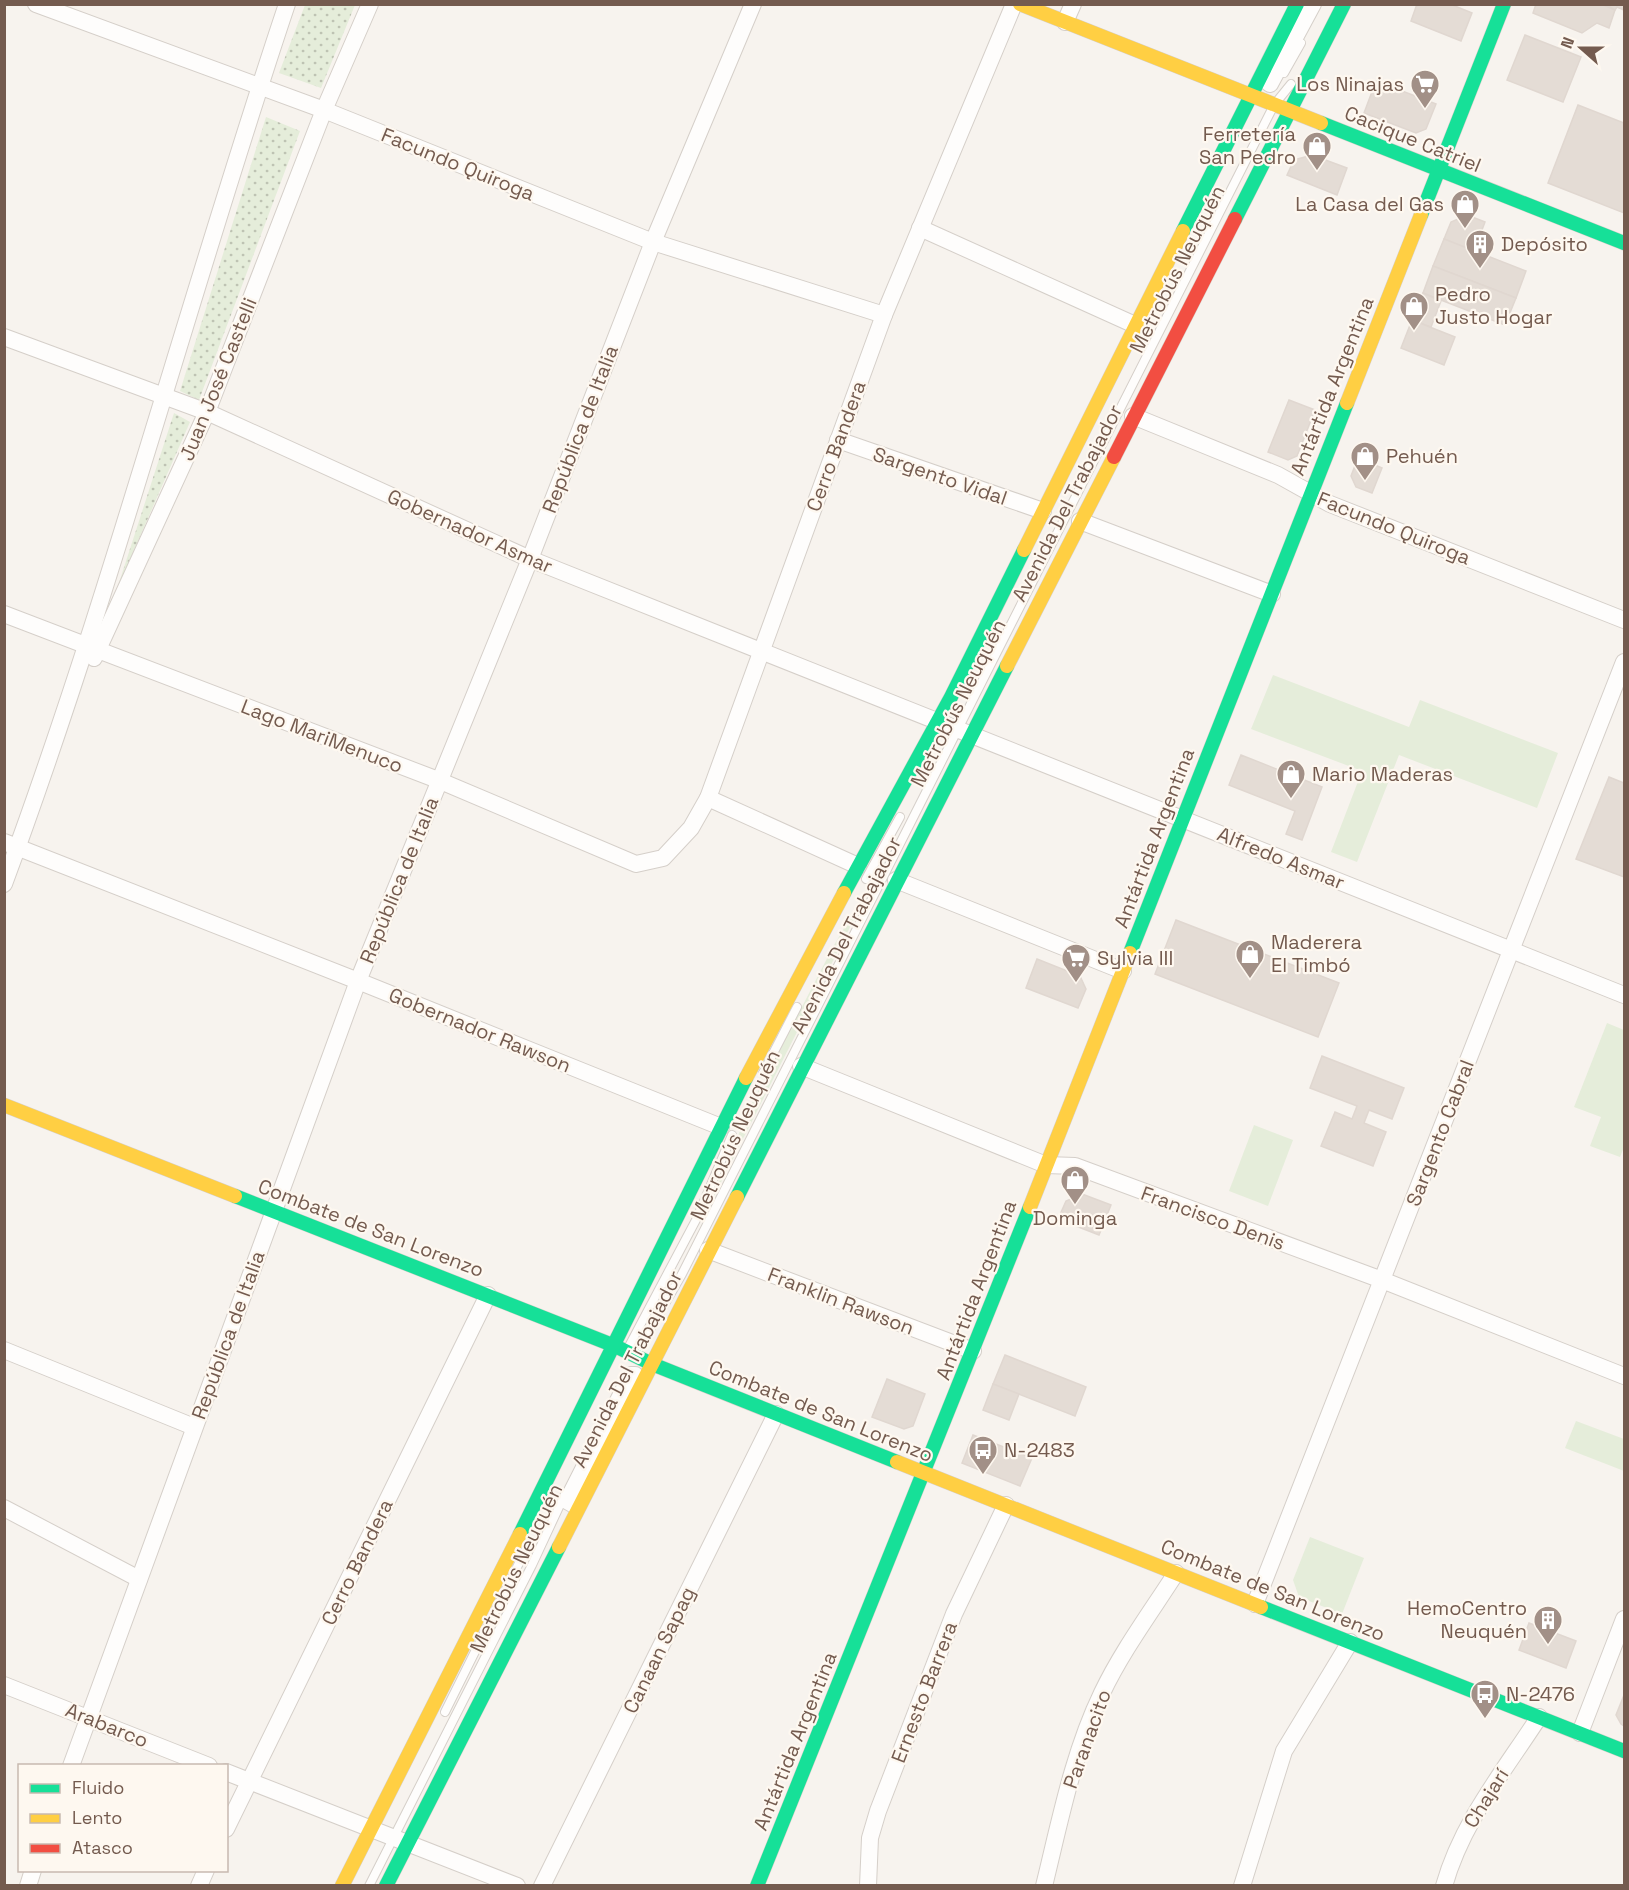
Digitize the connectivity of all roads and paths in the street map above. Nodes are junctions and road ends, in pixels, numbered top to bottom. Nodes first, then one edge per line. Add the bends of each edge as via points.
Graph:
1 (36, 4) edge
2 (287, 4) edge
3 (370, 4) edge
4 (753, 4) edge
5 (1014, 4) edge
6 (1020, 4) edge
7 (1073, 4) edge
8 (1297, 4) edge
9 (1303, 4) edge
10 (1312, 4) edge
11 (1320, 4) edge
12 (1332, 4) edge
13 (1344, 4) edge
14 (1504, 4) edge
15 (1065, 22) junction
16 (1323, 24) dead end
17 (1298, 72) dead end
18 (260, 87) junction
19 (1261, 103) junction
20 (324, 110) junction
21 (1289, 111) junction
22 (1439, 170) junction
23 (920, 228) junction
24 (653, 242) junction
25 (1624, 243) edge
26 (884, 315) junction
27 (1135, 325) junction
28 (4, 337) edge
29 (166, 397) junction
30 (207, 412) junction
31 (1133, 416) junction
32 (838, 440) junction
33 (1310, 494) junction
34 (1043, 511) junction
35 (1080, 521) junction
36 (1044, 532) dead end
37 (530, 559) junction
38 (1272, 594) junction
39 (4, 614) edge
40 (1624, 620) edge
41 (92, 648) junction
42 (761, 651) junction
43 (1624, 662) edge
44 (951, 728) junction
45 (438, 780) junction
46 (708, 798) junction
47 (906, 806) dead end
48 (1183, 819) junction
49 (11, 845) edge
50 (636, 864) joint
51 (858, 866) junction
52 (896, 880) junction
53 (4, 884) edge
54 (860, 890) dead end
55 (1511, 950) junction
56 (1123, 971) junction
57 (358, 981) junction
58 (1624, 995) edge
59 (799, 1002) dead end
60 (801, 1066) junction
61 (756, 1085) dead end
62 (4, 1105) edge
63 (728, 1127) junction
64 (1046, 1165) junction
65 (695, 1190) joint
66 (273, 1211) junction
67 (708, 1250) junction
68 (1382, 1280) junction
69 (488, 1295) junction
70 (4, 1350) edge
71 (973, 1351) junction
72 (624, 1353) junction
73 (652, 1364) junction
74 (1624, 1376) edge
75 (776, 1414) junction
76 (194, 1427) junction
77 (925, 1473) junction
78 (567, 1501) joint
79 (1006, 1505) junction
80 (4, 1508) edge
81 (529, 1542) dead end
82 (1176, 1573) junction
83 (139, 1578) junction
84 (1255, 1604) junction
85 (1624, 1619) edge
86 (1350, 1642) junction
87 (4, 1685) edge
88 (443, 1716) dead end
89 (1539, 1717) junction
90 (89, 1718) junction
91 (1580, 1733) junction
92 (1624, 1751) edge
93 (72, 1764) edge
94 (204, 1764) edge
95 (228, 1773) edge
96 (250, 1782) junction
97 (228, 1825) edge
98 (387, 1835) junction
99 (205, 1872) edge
100 (199, 1886) edge
101 (342, 1886) edge
102 (369, 1886) edge
103 (386, 1886) edge
104 (517, 1886) edge
105 (542, 1886) edge
106 (757, 1886) edge
107 (868, 1886) edge
108 (1044, 1886) edge
109 (1242, 1886) edge
110 (1444, 1886) edge

1 - 18 street, Facundo Quiroga
2 - 18 street, Juan José Castelli
3 - 20 street, Juan José Castelli
4 - 24 street, República de Italia
5 - 23 street, Cerro Bandera
6 - 15 main road, Cacique Catriel
7 - 15 street
8 - 19 main road, Avenida Del Trabajador
9 - 10 street via 1266,79 1268,83 1273,82
11 - 19 lane, Metrobús Neuquén via 1291,63
12 - 16 lane
13 - 21 main road, Avenida Del Trabajador
14 - 22 main road, Antártida Argentina
15 - 19 main road, Cacique Catriel
17 - 19 lane, Metrobús Neuquén
18 - 20 street, Facundo Quiroga
18 - 29 street, Juan José Castelli
19 - 21 main road, Cacique Catriel
19 - 27 main road, Avenida Del Trabajador
19 - 44 lane, Metrobús Neuquén
20 - 24 street, Facundo Quiroga
20 - 30 street, Juan José Castelli
21 - 22 main road, Cacique Catriel
21 - 31 main road, Avenida Del Trabajador
22 - 25 main road, Cacique Catriel
22 - 33 main road, Antártida Argentina
23 - 26 street, Cerro Bandera
23 - 27 street
24 - 26 street, Facundo Quiroga
24 - 37 street, República de Italia
26 - 32 street, Cerro Bandera
27 - 34 main road, Avenida Del Trabajador
28 - 29 street, Gobernador Asmar
29 - 30 street, Gobernador Asmar
29 - 41 street, Juan José Castelli
30 - 37 street, Gobernador Asmar
30 - 41 street, Juan José Castelli
31 - 33 street, Facundo Quiroga via 1278,474
31 - 35 main road, Avenida Del Trabajador
32 - 34 street, Sargento Vidal
32 - 42 street, Cerro Bandera
33 - 38 main road, Antártida Argentina
33 - 40 street, Facundo Quiroga
34 - 44 main road, Avenida Del Trabajador
35 - 38 street
35 - 44 main road, Avenida Del Trabajador
36 - 44 lane, Metrobús Neuquén
37 - 42 street, Gobernador Asmar
37 - 45 street, República de Italia
38 - 48 main road, Antártida Argentina
39 - 41 street, Lago MariMenuco
41 - 45 street, Lago MariMenuco
41 - 49 street, Juan José Castelli
42 - 44 street, Gobernador Asmar
42 - 46 street, Cerro Bandera
43 - 55 street, Sargento Cabral
44 - 48 street, Alfredo Asmar
44 - 51 main road, Avenida Del Trabajador
44 - 52 main road, Avenida Del Trabajador
44 - 72 lane, Metrobús Neuquén via 682,1274
45 - 50 street, Lago MariMenuco
45 - 57 street, República de Italia
46 - 50 street, Cerro Bandera via 691,828 663,858
46 - 51 street
47 - 54 lane, Metrobús Neuquén
48 - 55 street, Alfredo Asmar
48 - 56 main road, Antártida Argentina
49 - 53 street, Juan José Castelli
49 - 57 street, Gobernador Rawson
51 - 63 main road, Avenida Del Trabajador via 770,1028
52 - 56 street
52 - 60 main road, Avenida Del Trabajador
55 - 58 street, Alfredo Asmar
55 - 68 street, Sargento Cabral
56 - 64 main road, Antártida Argentina
57 - 63 street, Gobernador Rawson
57 - 66 street, República de Italia
59 - 61 lane, Metrobús Neuquén
60 - 64 street, Francisco Denis
60 - 67 main road, Avenida Del Trabajador
62 - 66 main road, Combate de San Lorenzo
63 - 72 main road, Avenida Del Trabajador
64 - 68 street, Francisco Denis via 1075,1166
64 - 71 main road, Antártida Argentina
65 - 65 street via 703,1193 640,1320 631,1329 629,1324
66 - 69 main road, Combate de San Lorenzo
66 - 76 street, República de Italia
67 - 71 street, Franklin Rawson
67 - 73 main road, Avenida Del Trabajador
68 - 74 street, Francisco Denis
68 - 84 street, Sargento Cabral
69 - 72 main road, Combate de San Lorenzo
69 - 96 street, Cerro Bandera
70 - 76 street
71 - 77 main road, Antártida Argentina
72 - 73 main road, Combate de San Lorenzo
72 - 98 main road, Avenida Del Trabajador
72 - 98 lane, Metrobús Neuquén
73 - 75 main road, Combate de San Lorenzo
73 - 98 main road, Avenida Del Trabajador
75 - 77 main road, Combate de San Lorenzo
75 - 105 street, Canaan Sapag
76 - 83 street, República de Italia
77 - 79 main road, Combate de San Lorenzo
77 - 106 main road, Antártida Argentina
78 - 78 street via 574,1505 637,1380 635,1375 630,1376
79 - 82 main road, Combate de San Lorenzo
79 - 107 street, Ernesto Barrera via 954,1614 878,1811 870,1838
80 - 83 street
81 - 88 lane, Metrobús Neuquén
82 - 84 main road, Combate de San Lorenzo
82 - 108 street, Paranacito via 1095,1708 1062,1810
83 - 90 street, República de Italia
84 - 86 main road, Combate de San Lorenzo
85 - 91 street
86 - 89 main road, Combate de San Lorenzo
86 - 109 street via 1284,1750
87 - 90 street, Arabarco
89 - 91 main road, Combate de San Lorenzo
89 - 110 street, Chajarí via 1467,1827
90 - 93 street, República de Italia
90 - 94 street, Arabarco
91 - 92 main road, Combate de San Lorenzo
95 - 96 street
96 - 97 street, Cerro Bandera
96 - 98 street
98 - 101 main road, Avenida Del Trabajador
98 - 102 lane, Metrobús Neuquén
98 - 103 main road, Avenida Del Trabajador
98 - 104 street
99 - 100 street

